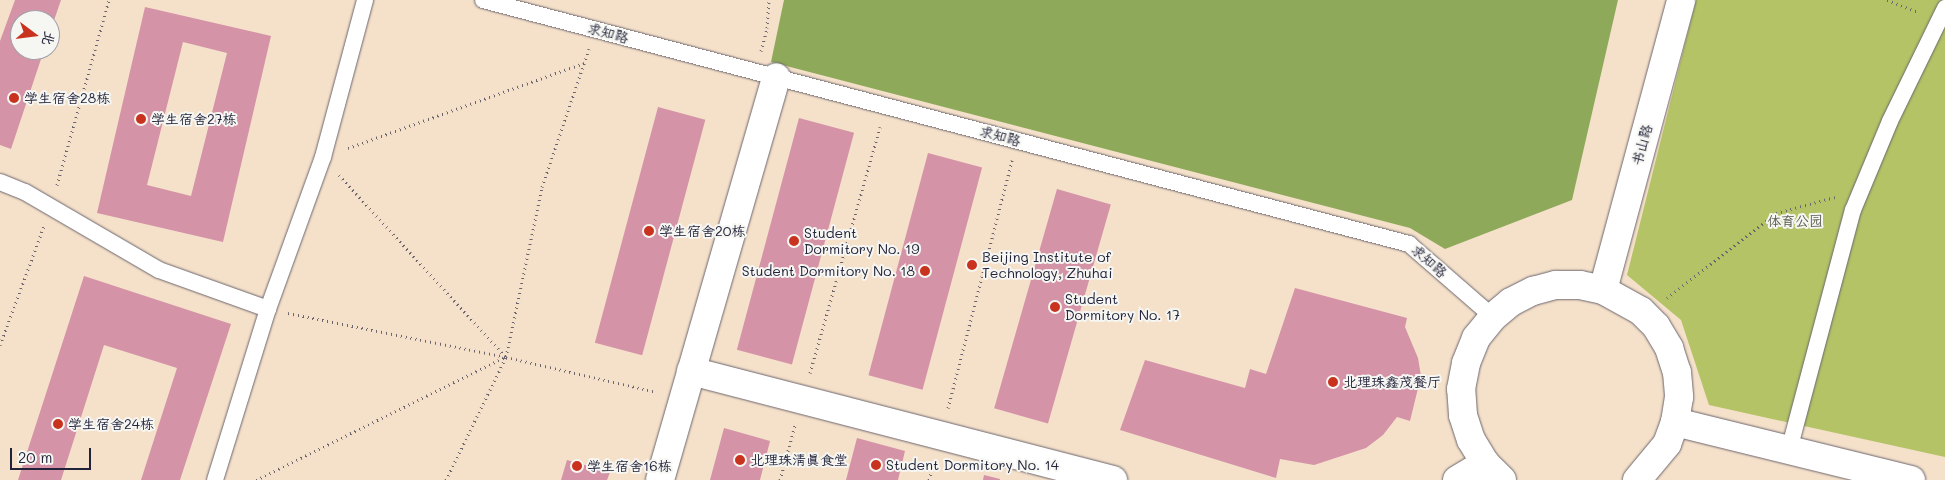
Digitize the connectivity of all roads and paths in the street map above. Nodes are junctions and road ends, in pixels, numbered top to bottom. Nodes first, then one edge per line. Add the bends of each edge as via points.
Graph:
1 (109, 0) edge
2 (364, 0) edge
3 (483, 0) edge
4 (769, 0) edge
5 (1681, 0) edge
6 (1887, 0) edge
7 (1942, 13) edge
8 (596, 30) junction
9 (584, 63) junction
10 (766, 74) junction
11 (886, 106) junction
12 (1017, 140) junction
13 (323, 157) junction
14 (0, 182) edge
15 (1862, 190) junction
16 (51, 208) junction
17 (1604, 290) junction
18 (268, 309) junction
19 (1645, 314) junction
20 (1492, 317) junction
21 (0, 345) edge
22 (506, 357) junction
23 (692, 371) junction
24 (684, 398) junction
25 (802, 400) junction
26 (1675, 422) junction
27 (940, 435) junction
28 (1789, 450) junction
29 (1494, 471) edge
30 (215, 480) edge
31 (256, 480) edge
32 (446, 480) edge
33 (660, 480) edge
34 (780, 480) edge
35 (929, 480) edge
36 (1113, 480) edge
37 (1457, 480) edge
38 (1637, 480) edge
39 (1911, 480) edge

1 - 16 path
2 - 13 lane
3 - 8 lane, 求知路
4 - 10 path
5 - 17 street, 书山路
6 - 7 path
7 - 15 lane via 1890,120
8 - 9 path
8 - 10 lane, 求知路
9 - 13 path
9 - 22 path via 542,187
10 - 11 lane, 求知路
10 - 23 street
11 - 12 lane, 求知路
11 - 25 path
12 - 20 lane, 求知路 via 1409,244
12 - 27 path
13 - 18 lane
13 - 22 path
14 - 16 lane
15 - 19 path via 1776,213
15 - 28 lane via 1836,266
16 - 18 lane via 158,270
16 - 21 path
17 - 19 street via 1623,298
17 - 20 street via 1556,285 1511,302
18 - 22 path
18 - 30 lane
19 - 26 street via 1669,348 1677,372 1679,397
20 - 29 street via 1476,338 1466,362 1461,389 1468,432
22 - 24 path
22 - 31 path
22 - 32 path
23 - 24 street
23 - 25 street
24 - 33 street
25 - 27 street
25 - 34 path
26 - 28 street
26 - 38 street via 1666,444
27 - 35 path
27 - 36 street
28 - 39 street
29 - 37 street

